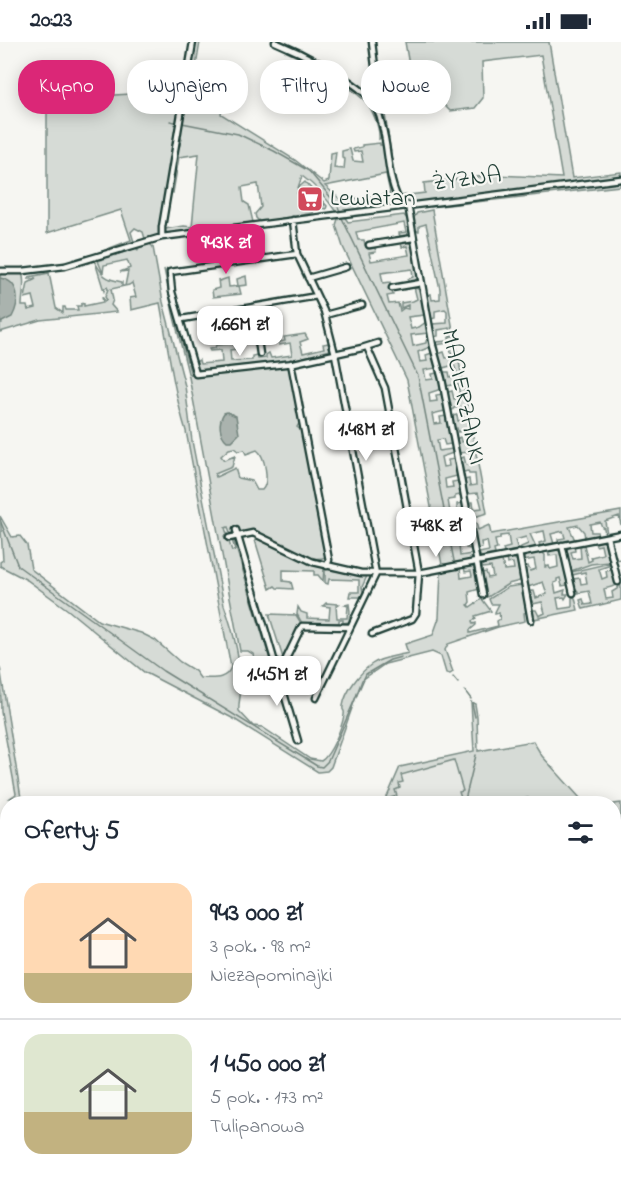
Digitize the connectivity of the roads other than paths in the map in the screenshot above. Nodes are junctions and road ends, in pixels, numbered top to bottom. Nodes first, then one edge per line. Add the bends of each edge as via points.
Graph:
1 (193, 42) edge
2 (275, 42) edge
3 (372, 42) edge
4 (374, 60) edge
5 (361, 91) edge
6 (377, 114) edge
7 (621, 179) edge
8 (405, 205) junction
9 (293, 220) junction
10 (162, 237) junction
11 (413, 238) junction
12 (369, 245) dead end
13 (297, 254) junction
14 (346, 267) dead end
15 (0, 271) edge
16 (308, 278) junction
17 (422, 283) junction
18 (392, 288) dead end
19 (317, 296) junction
20 (362, 305) dead end
21 (253, 307) junction
22 (325, 315) junction
23 (182, 319) junction
24 (378, 343) dead end
25 (367, 347) junction
26 (260, 354) dead end
27 (335, 354) junction
28 (291, 363) junction
29 (237, 532) junction
30 (621, 534) edge
31 (607, 537) junction
32 (229, 538) dead end
33 (562, 545) junction
34 (519, 554) junction
35 (477, 561) junction
36 (327, 566) junction
37 (419, 573) junction
38 (376, 574) junction
39 (618, 582) dead end
40 (573, 593) dead end
41 (483, 595) dead end
42 (531, 620) dead end
43 (350, 627) junction
44 (372, 634) dead end
45 (277, 667) junction
46 (316, 698) dead end
47 (298, 741) dead end

1 - 10 street
2 - 5 street
3 - 4 street
6 - 8 street, MACIERZANKI via 392,188
7 - 8 street, ŻYZNA
8 - 9 street, ŻYZNA
8 - 11 street, MACIERZANKI
9 - 10 street, ŻYZNA
9 - 13 street
10 - 15 street, ŻYZNA via 65,266
11 - 12 street
11 - 17 street, MACIERZANKI
13 - 16 street
13 - 23 street via 172,271 169,278
14 - 16 street
16 - 19 street
17 - 18 street
17 - 35 street, MACIERZANKI
19 - 21 street
19 - 22 street
20 - 22 street
21 - 23 street
21 - 26 street
22 - 27 street
23 - 28 street via 196,374
24 - 25 street
25 - 27 street
25 - 37 street via 385,388
27 - 28 street
27 - 38 street
28 - 36 street
29 - 32 street
29 - 36 street via 253,533
29 - 45 street
30 - 31 street
31 - 33 street
31 - 39 street
33 - 34 street
33 - 40 street
34 - 35 street
34 - 42 street
35 - 37 street
35 - 41 street, MACIERZANKI
36 - 38 street
37 - 38 street
37 - 44 street via 416,613 412,619
38 - 43 street
43 - 45 street via 302,626 284,663
43 - 46 street
45 - 47 street

